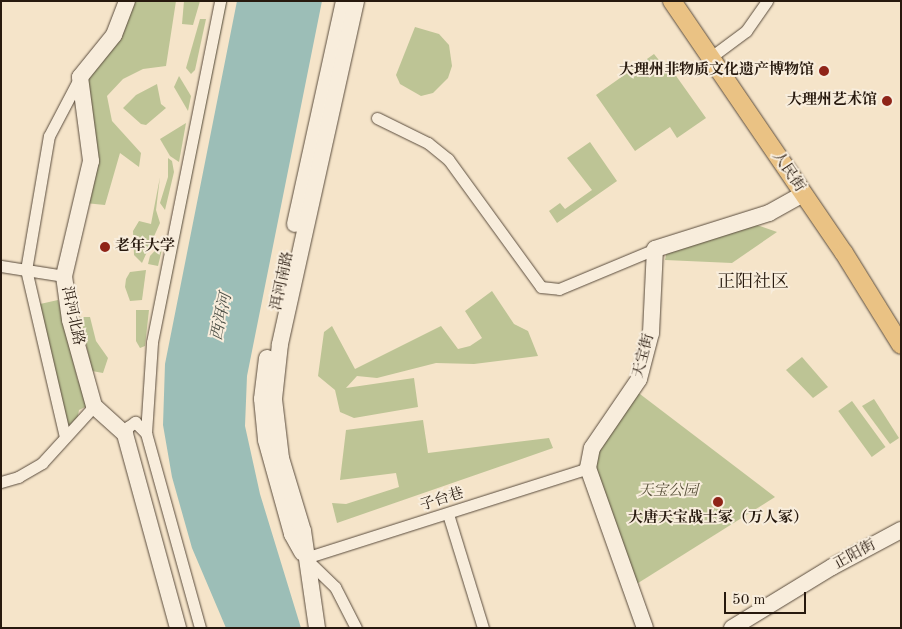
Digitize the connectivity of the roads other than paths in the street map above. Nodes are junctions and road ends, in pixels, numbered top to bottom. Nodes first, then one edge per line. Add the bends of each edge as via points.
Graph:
1 (127, 1) edge
2 (220, 1) edge
3 (344, 1) edge
4 (356, 1) edge
5 (672, 1) edge
6 (767, 1) edge
7 (711, 58) junction
8 (80, 77) junction
9 (377, 118) dead end
10 (803, 194) junction
11 (655, 249) junction
12 (1, 266) edge
13 (26, 270) junction
14 (64, 276) junction
15 (901, 345) edge
16 (94, 406) junction
17 (146, 433) junction
18 (125, 434) junction
19 (64, 437) junction
20 (588, 468) junction
21 (1, 482) edge
22 (448, 514) junction
23 (901, 530) edge
24 (305, 558) junction
25 (178, 628) edge
26 (200, 628) edge
27 (317, 628) edge
28 (356, 628) edge
29 (483, 628) edge
30 (645, 628) edge
31 (732, 628) edge

1 - 8 street via 114,35
2 - 17 street via 152,342
3 - 24 street, 洱河南路 via 269,342 262,399 270,461 292,534
4 - 24 street, 洱河南路 via 276,376 277,438 303,531
5 - 7 main road, 人民街
6 - 7 street via 746,31
7 - 10 main road, 人民街
8 - 13 street via 49,136
8 - 14 street, 洱河北路 via 91,161
9 - 11 street via 428,143 448,159 541,287 560,289
10 - 11 street via 769,213
10 - 15 main road, 人民街
11 - 20 street, 天宝街 via 651,333 639,379 592,448
12 - 13 street
13 - 14 street
13 - 19 street
14 - 16 street, 洱河北路 via 70,320
16 - 18 street
16 - 19 street
17 - 18 street via 135,422
17 - 26 street
18 - 25 street
19 - 21 street via 42,463 18,477
20 - 22 street, 子台巷
20 - 30 street
22 - 24 street, 子台巷
22 - 29 street
23 - 31 street, 正阳街 via 832,567
24 - 27 street, 洱河南路
24 - 28 street via 335,587

